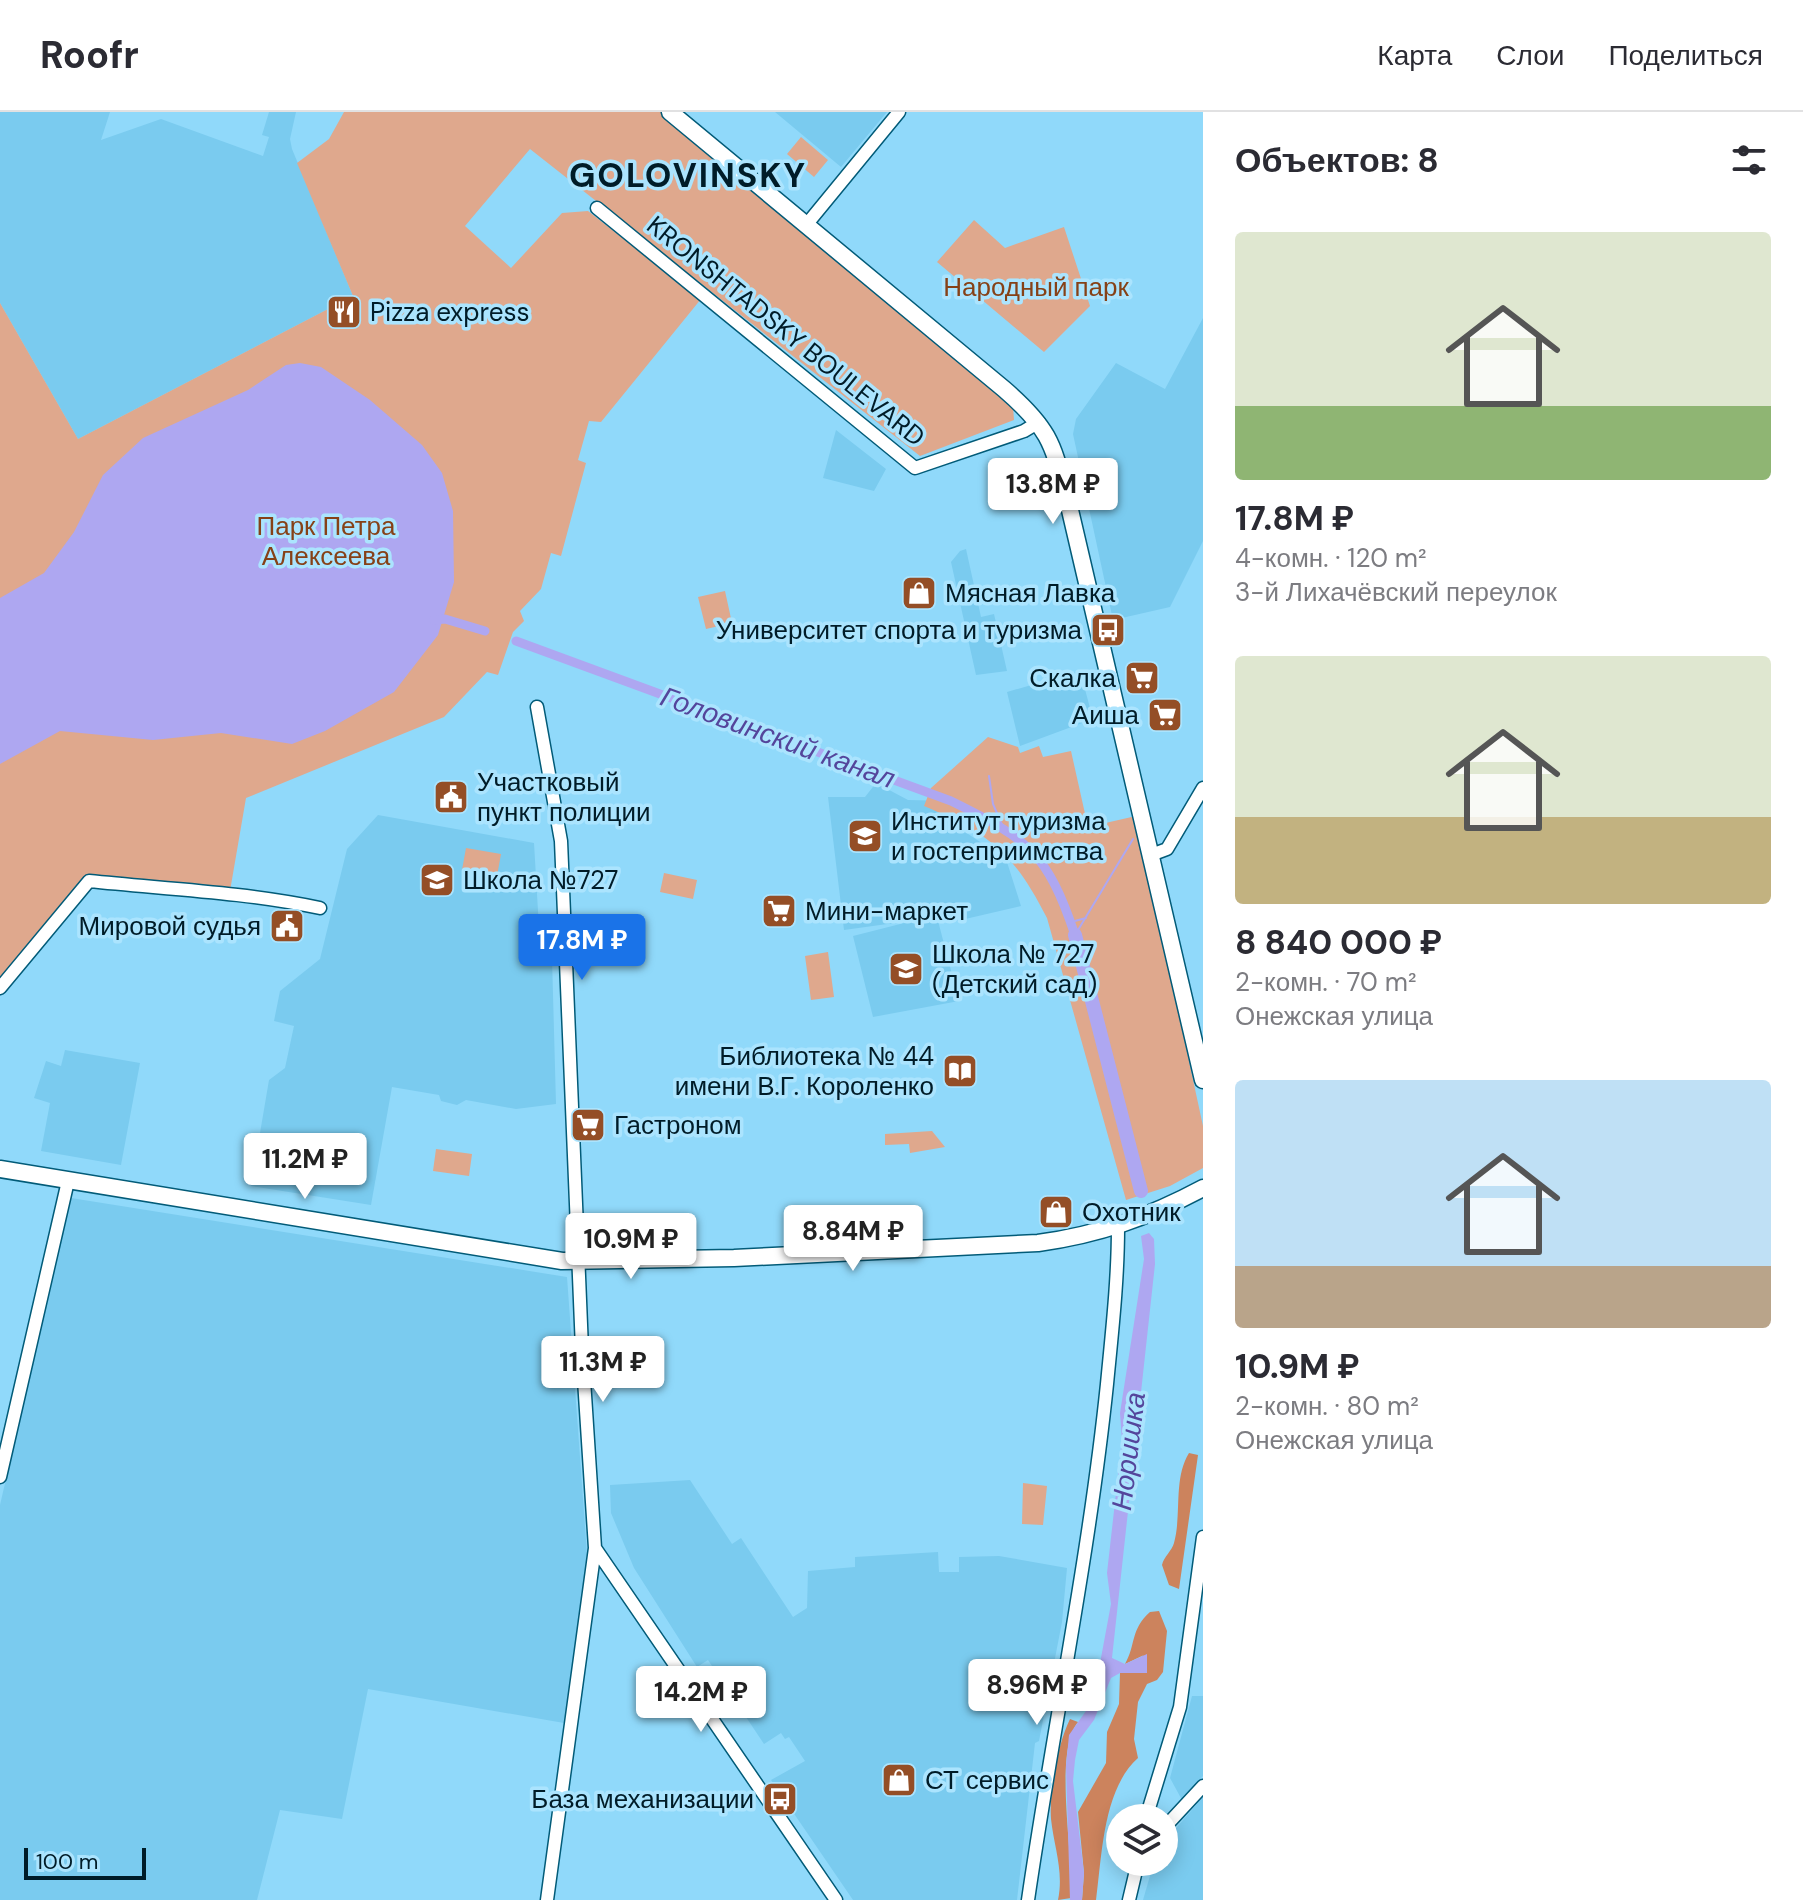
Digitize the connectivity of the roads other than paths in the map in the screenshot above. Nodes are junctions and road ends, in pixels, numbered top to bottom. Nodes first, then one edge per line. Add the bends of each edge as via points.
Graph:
1 (670, 112) edge
2 (899, 112) edge
3 (597, 208) dead end
4 (807, 224) junction
5 (1039, 422) junction
6 (537, 707) dead end
7 (1203, 788) edge
8 (1151, 855) junction
9 (320, 908) dead end
10 (0, 988) edge
11 (1203, 1080) edge
12 (0, 1169) edge
13 (68, 1181) junction
14 (1203, 1188) edge
15 (1118, 1227) junction
16 (578, 1262) junction
17 (0, 1477) edge
18 (1203, 1537) edge
19 (595, 1548) junction
20 (1203, 1786) edge
21 (1150, 1804) edge
22 (1178, 1813) edge
23 (1136, 1876) edge
24 (547, 1900) edge
25 (836, 1900) edge
26 (1028, 1900) edge
27 (1129, 1900) edge

1 - 4 main road
2 - 4 street
3 - 5 street, KRONSHTADSKY BOULEVARD via 915,468
4 - 5 main road
5 - 8 main road via 1053,448 1070,510
6 - 16 street via 561,841
7 - 8 street via 1167,849
8 - 11 main road
9 - 10 street via 258,895 89,881
12 - 13 main road
13 - 16 main road
13 - 17 street
14 - 15 main road
15 - 16 main road via 1027,1244
15 - 26 street via 1117,1288 1086,1560
16 - 19 street
18 - 21 street via 1186,1678
19 - 24 street
19 - 25 street
20 - 22 street
23 - 27 street

